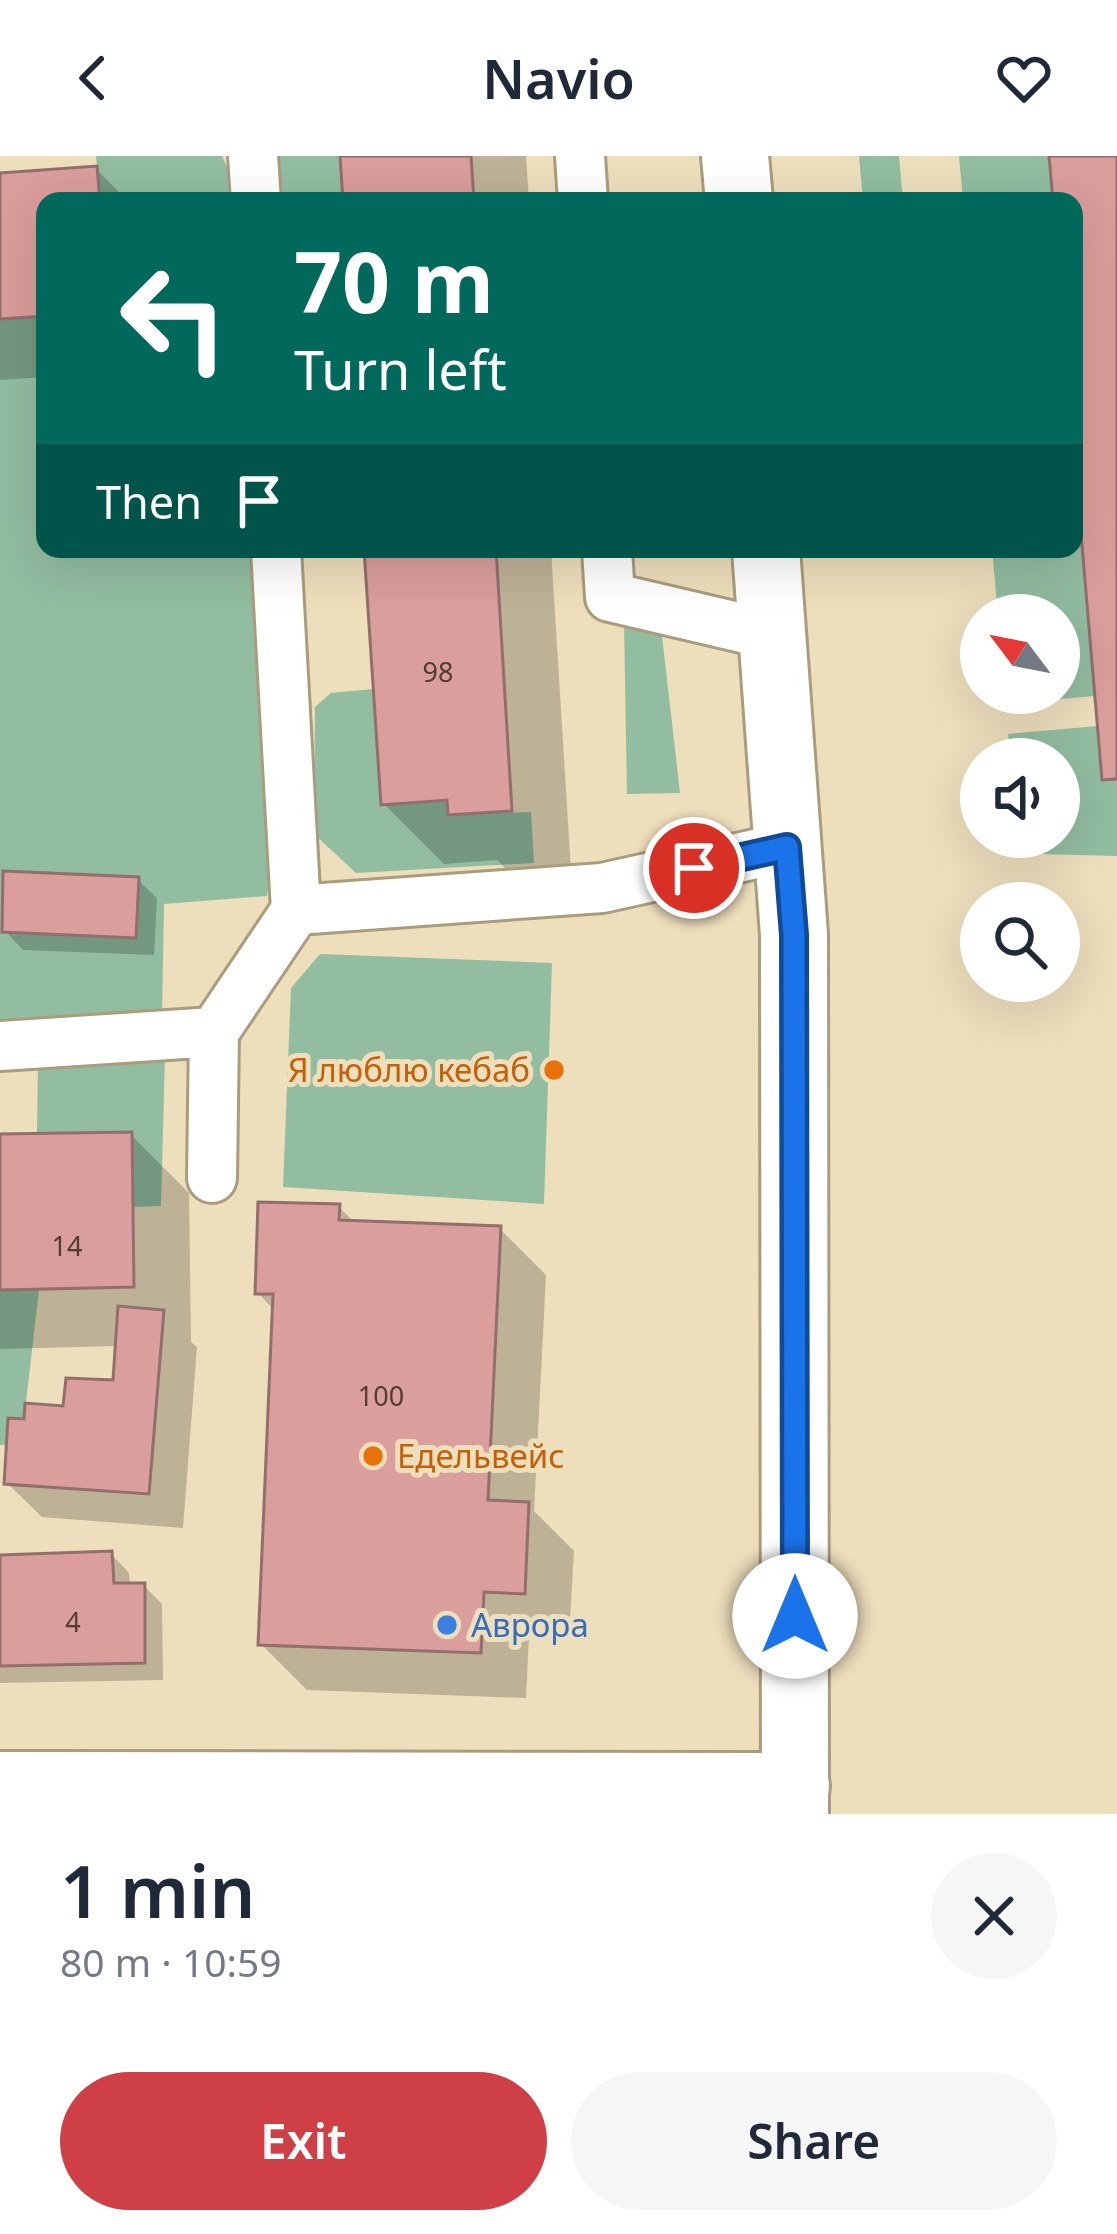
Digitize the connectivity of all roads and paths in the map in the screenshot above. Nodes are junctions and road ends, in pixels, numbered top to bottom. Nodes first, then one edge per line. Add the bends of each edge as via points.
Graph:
1 (254, 156) edge
2 (580, 156) edge
3 (735, 156) edge
4 (256, 192) edge
5 (582, 192) edge
6 (738, 192) edge
7 (276, 558) edge
8 (608, 558) edge
9 (767, 558) edge
10 (772, 635) junction
11 (787, 847) junction
12 (296, 910) junction
13 (214, 1032) junction
14 (0, 1046) edge
15 (212, 1178) dead end
16 (0, 1785) edge
17 (224, 1800) edge
18 (795, 1800) edge

1 - 4 lane
2 - 5 lane
3 - 6 main road
7 - 12 lane
8 - 10 lane via 610,597
9 - 10 main road
10 - 11 main road
11 - 12 lane via 602,888
11 - 18 main road via 794,935
12 - 13 lane
13 - 14 lane
13 - 15 lane
16 - 17 main road
17 - 18 main road

